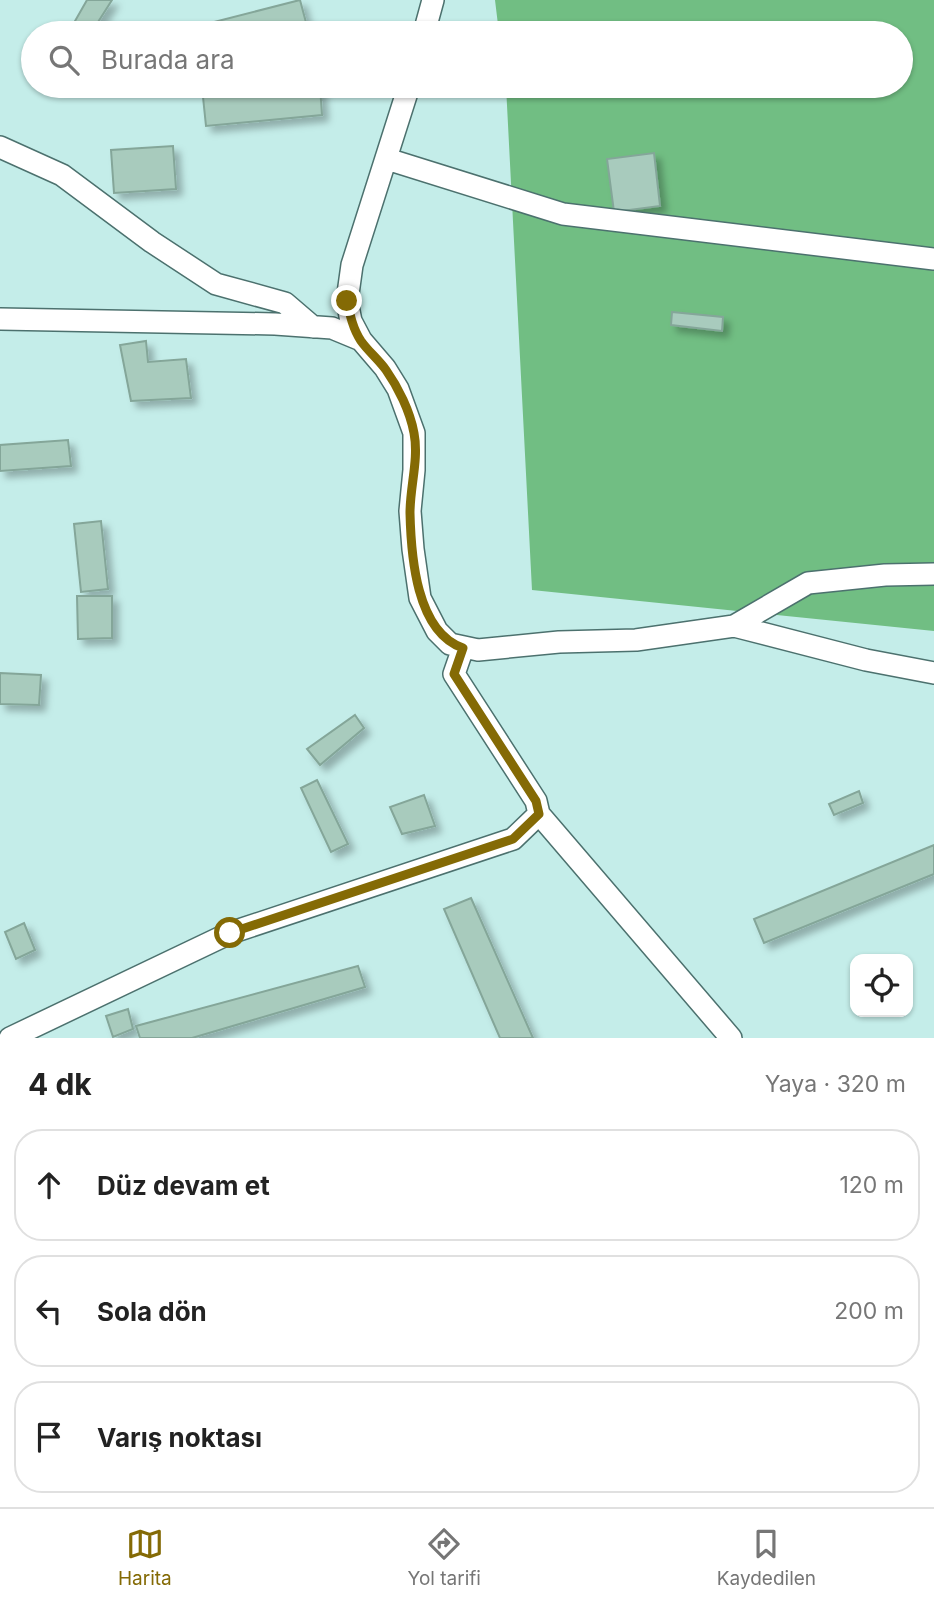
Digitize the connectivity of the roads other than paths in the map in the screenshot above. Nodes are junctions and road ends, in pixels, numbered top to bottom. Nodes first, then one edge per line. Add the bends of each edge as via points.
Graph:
1 (433, 0) edge
2 (427, 21) edge
3 (405, 98) edge
4 (0, 147) edge
5 (387, 159) junction
6 (934, 259) edge
7 (0, 319) edge
8 (313, 327) junction
9 (361, 340) junction
10 (934, 574) edge
11 (734, 626) junction
12 (463, 648) junction
13 (934, 673) edge
14 (539, 814) junction
15 (10, 1038) edge
16 (730, 1038) edge

1 - 2 street
3 - 5 street
4 - 8 street via 62,175 216,284 285,303
5 - 6 street via 563,214
5 - 9 street via 352,265 347,301
7 - 8 street
8 - 9 street via 332,328
9 - 12 street via 398,388 414,433 410,511 420,598 438,631 450,644
10 - 11 street via 808,583
11 - 12 street via 636,640
11 - 13 street
12 - 14 street via 454,674 536,801
14 - 15 street via 513,839 230,933
14 - 16 street

